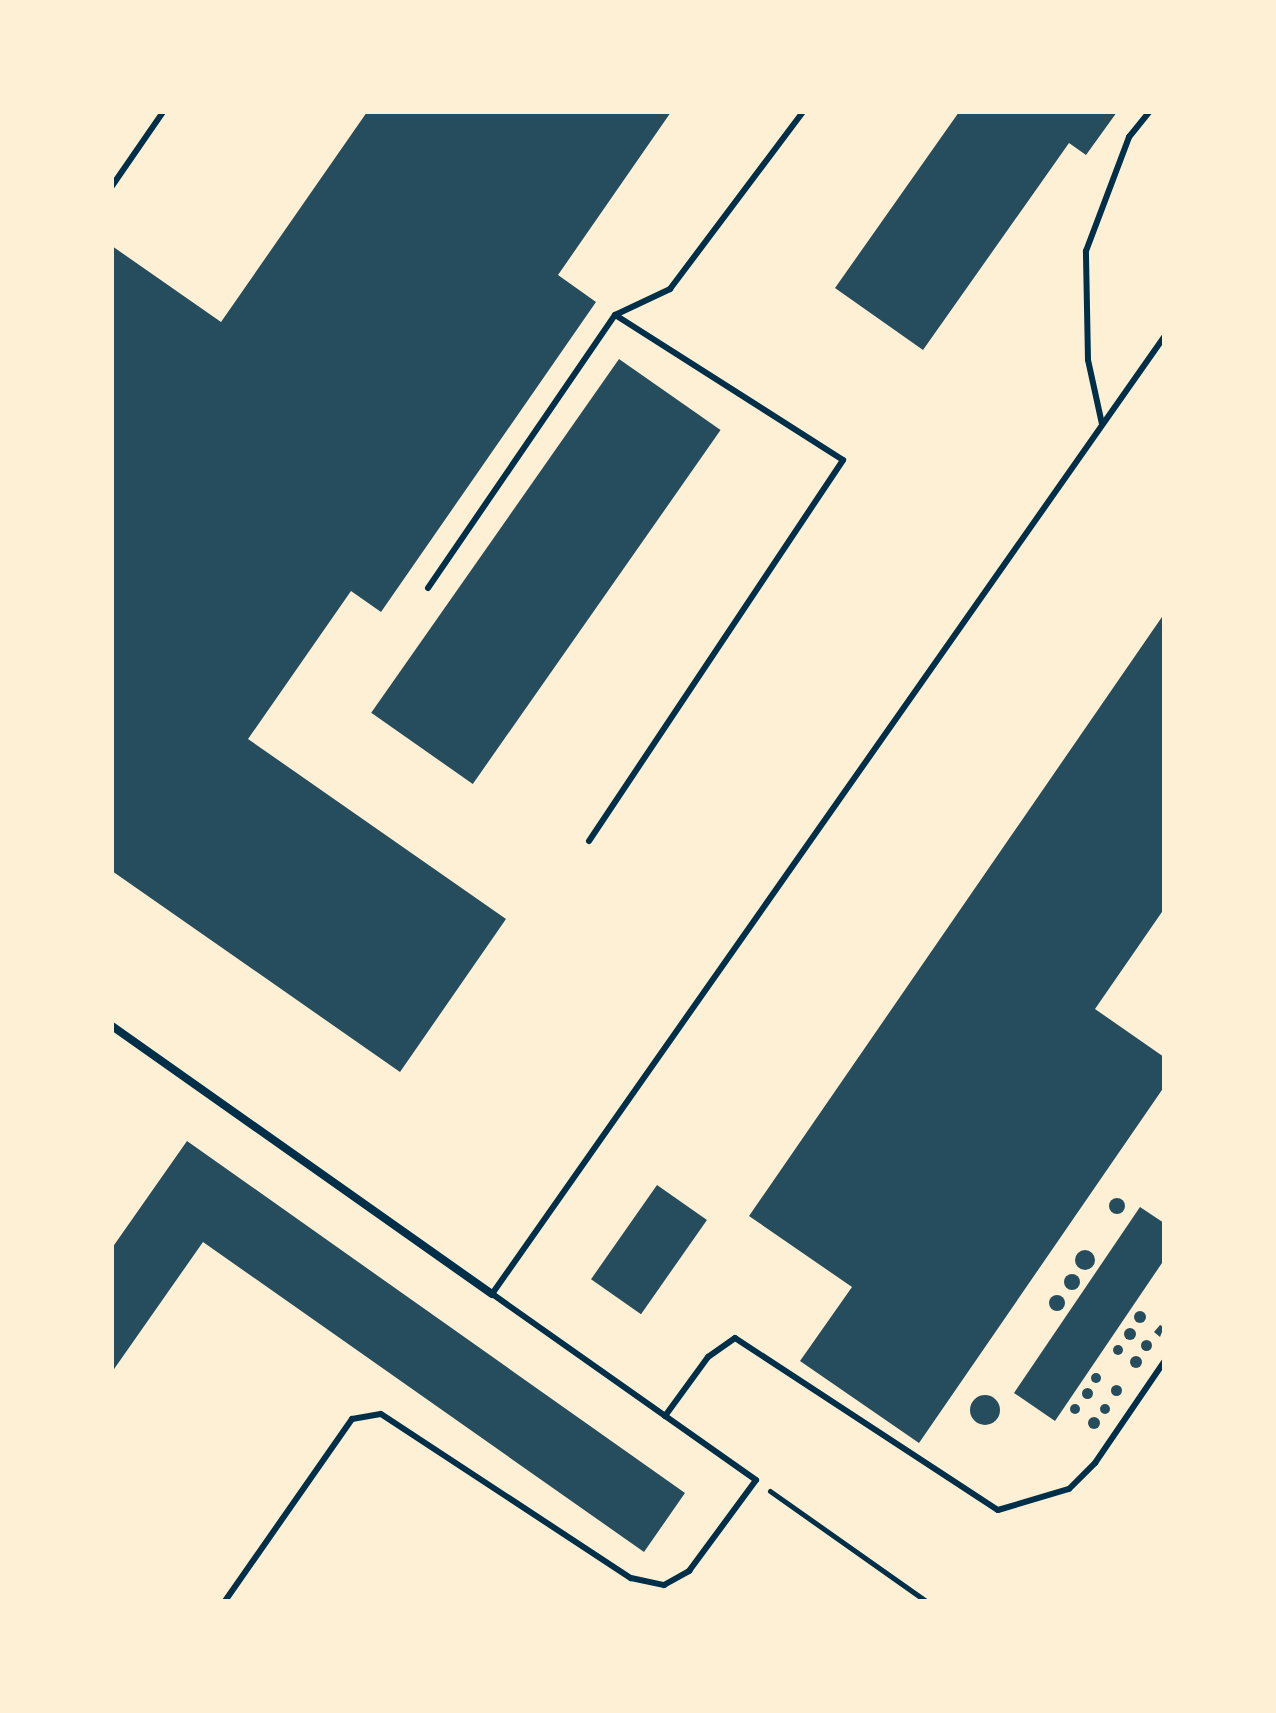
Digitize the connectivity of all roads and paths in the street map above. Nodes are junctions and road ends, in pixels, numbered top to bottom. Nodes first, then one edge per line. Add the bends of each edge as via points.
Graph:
1 (163, 112) edge
2 (803, 112) edge
3 (1149, 112) edge
4 (112, 186) edge
5 (615, 315) junction
6 (1164, 337) edge
7 (1102, 424) junction
8 (428, 588) dead end
9 (589, 841) dead end
10 (112, 1026) edge
11 (492, 1294) junction
12 (1164, 1362) edge
13 (665, 1416) junction
14 (756, 1480) junction
15 (225, 1601) edge
16 (926, 1601) edge

1 - 4 lane
2 - 5 lane via 670,289
3 - 7 lane via 1129,137 1086,251 1088,360
5 - 8 lane
5 - 9 lane via 843,460
6 - 7 lane
7 - 11 lane
10 - 11 street
11 - 13 lane
12 - 13 lane via 1095,1463 1069,1489 998,1510 735,1338 708,1357
13 - 14 lane
14 - 15 lane via 689,1571 664,1585 631,1578 381,1414 352,1419
14 - 16 path

